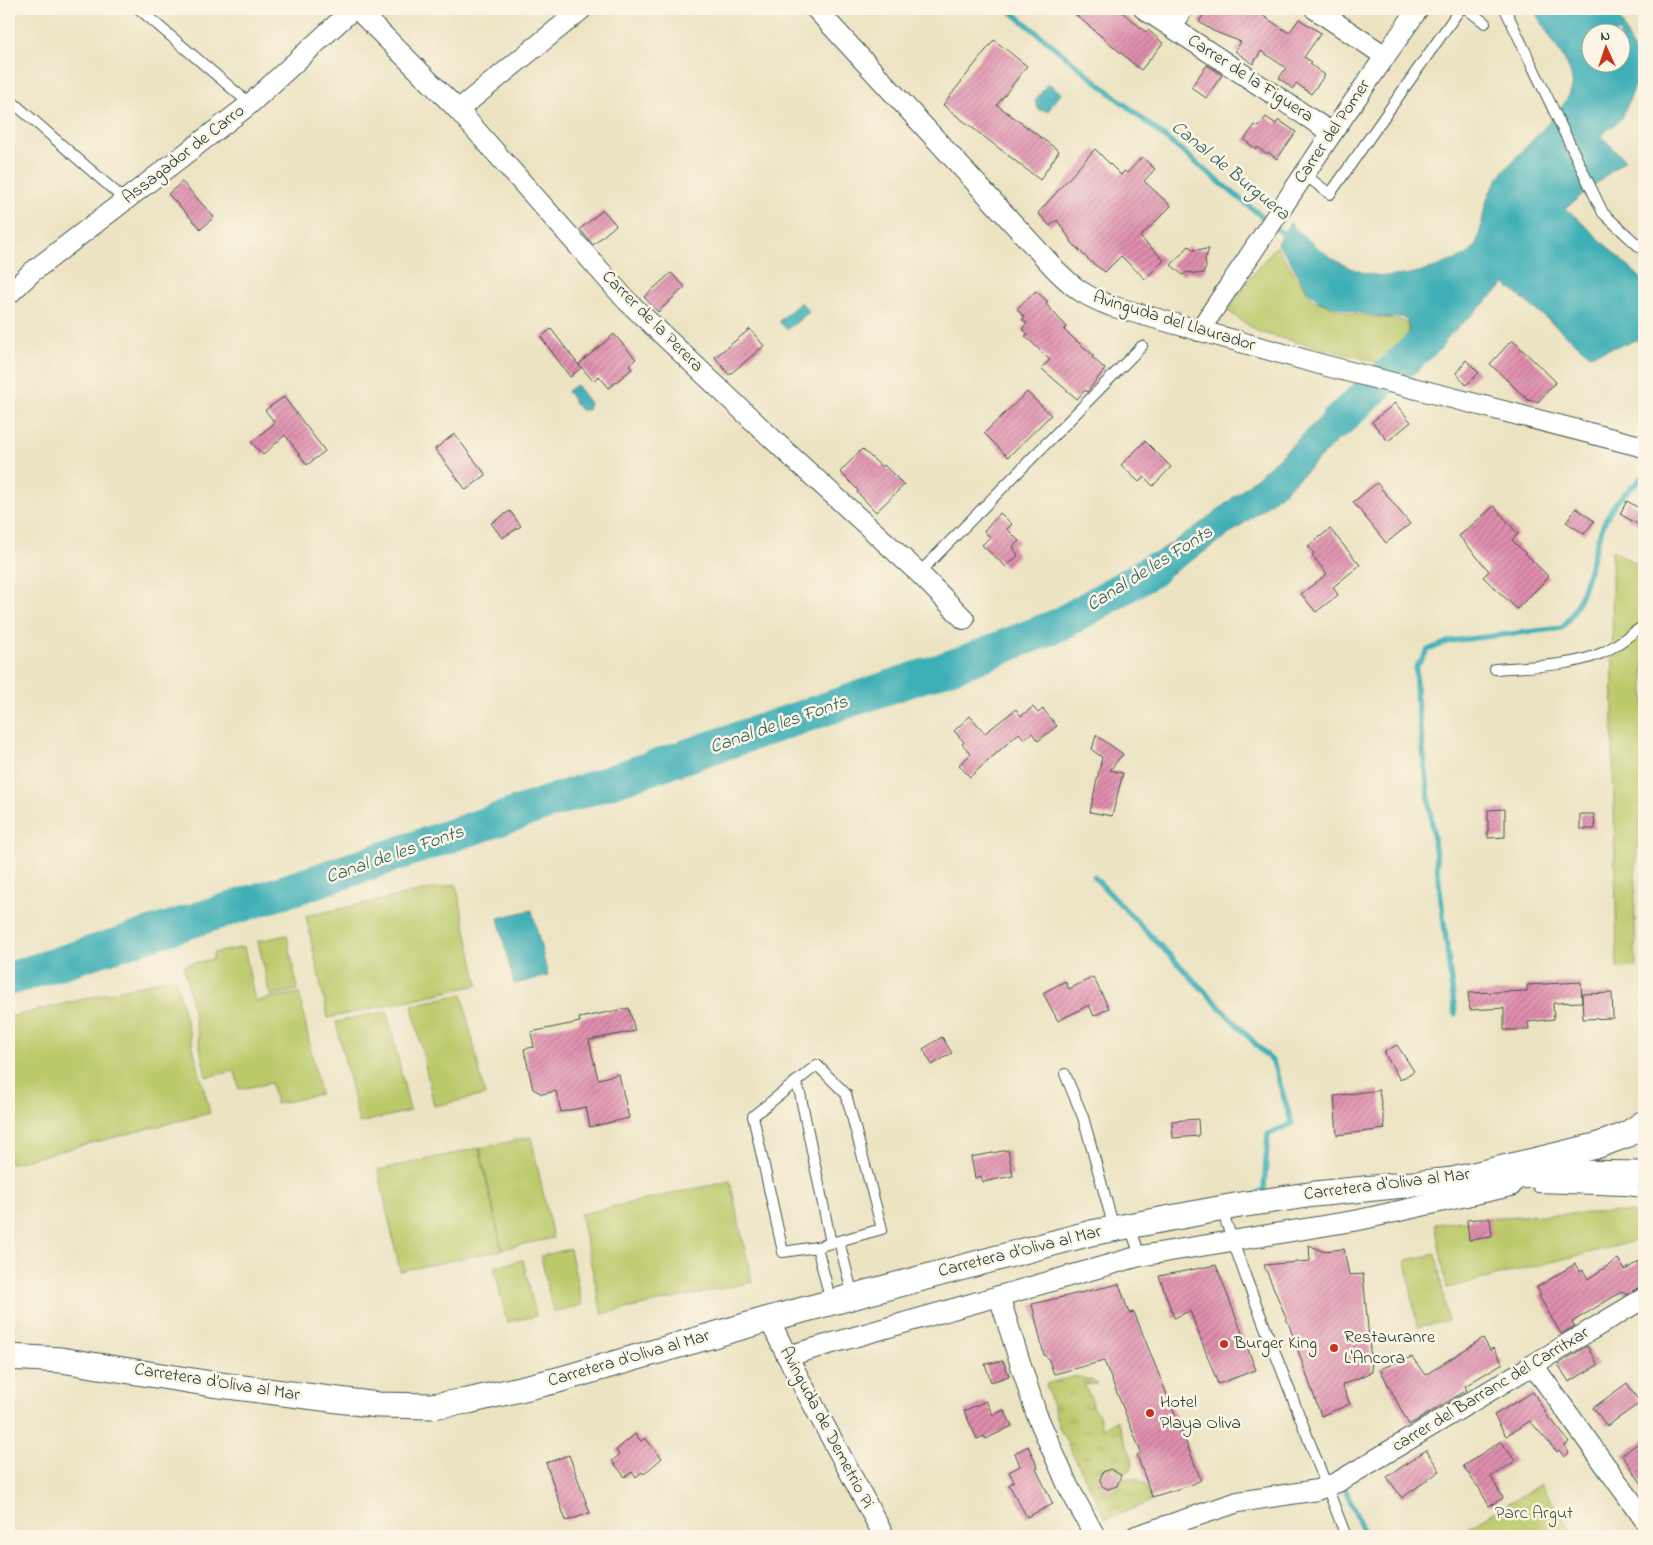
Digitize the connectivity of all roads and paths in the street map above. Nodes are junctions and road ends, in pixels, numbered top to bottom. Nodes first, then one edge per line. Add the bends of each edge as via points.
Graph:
1 (139, 9) edge
2 (353, 9) edge
3 (357, 9) edge
4 (582, 9) edge
5 (816, 9) edge
6 (1144, 9) edge
7 (1184, 9) edge
8 (1315, 9) edge
9 (1418, 9) edge
10 (1460, 9) edge
11 (1467, 9) edge
12 (1506, 9) edge
13 (1485, 23) dead end
14 (1172, 27) junction
15 (1385, 56) junction
16 (9, 98) edge
17 (250, 104) junction
18 (458, 110) junction
19 (1332, 133) junction
20 (1304, 174) junction
21 (125, 200) junction
22 (1644, 251) edge
23 (9, 294) edge
24 (1199, 331) junction
25 (1142, 346) dead end
26 (1644, 447) edge
27 (920, 573) junction
28 (964, 619) dead end
29 (1644, 626) edge
30 (1496, 669) dead end
31 (1065, 1074) dead end
32 (795, 1082) junction
33 (1644, 1108) edge
34 (1644, 1123) edge
35 (1644, 1158) edge
36 (1534, 1160) junction
37 (1644, 1174) edge
38 (1460, 1180) junction
39 (1511, 1186) junction
40 (1644, 1192) edge
41 (1230, 1206) junction
42 (1122, 1227) junction
43 (1232, 1240) junction
44 (835, 1242) junction
45 (817, 1247) junction
46 (1140, 1256) junction
47 (999, 1296) junction
48 (1644, 1298) edge
49 (842, 1299) junction
50 (769, 1319) junction
51 (787, 1356) junction
52 (9, 1357) edge
53 (1533, 1365) junction
54 (1332, 1484) junction
55 (1644, 1519) edge
56 (884, 1536) edge
57 (1095, 1536) edge
58 (1136, 1536) edge
59 (1346, 1536) edge

1 - 17 lane
2 - 17 street, Assagador de Carro
3 - 18 street, Carrer de la Perera
4 - 18 street
5 - 24 street, Avinguda del Llaurador via 1070,285 1111,306
6 - 14 street, Carrer de la Figuera
7 - 14 street
8 - 15 street
9 - 15 street, Carrer del Pomer
10 - 20 lane via 1330,194
11 - 13 lane
12 - 22 lane via 1603,213
14 - 19 street, Carrer de la Figuera
15 - 19 street, Carrer del Pomer
16 - 21 lane
17 - 21 street, Assagador de Carro
18 - 27 street, Carrer de la Perera via 627,301
19 - 20 street, Carrer del Pomer
20 - 24 street, Carrer del Pomer
21 - 23 street, Assagador de Carro via 32,272
24 - 26 street, Avinguda del Llaurador
25 - 27 lane
27 - 28 street, Carrer de la Perera
29 - 30 lane via 1621,643 1588,658
31 - 42 lane
32 - 44 lane
32 - 44 lane via 817,1065 846,1094 882,1229
32 - 45 lane via 753,1116 783,1252
33 - 36 street via 1617,1129 1571,1143
34 - 36 street, Carretera d'Oliva al Mar via 1611,1141
35 - 36 street, Carretera d'Oliva al Mar via 1609,1156
36 - 38 street, Carretera d'Oliva al Mar
37 - 38 street via 1568,1173
38 - 39 lane
38 - 41 street, Carretera d'Oliva al Mar
39 - 40 lane
39 - 43 street via 1359,1220
41 - 42 street, Carretera d’Oliva al Mar
41 - 43 lane
42 - 46 lane
42 - 49 street, Carretera d’Oliva al Mar
43 - 46 street
43 - 54 lane
44 - 45 lane
44 - 49 lane
45 - 49 lane
46 - 47 street
47 - 51 street
47 - 57 street via 1036,1412 1068,1486
48 - 53 street, carrer del Barranc del Carritxar
49 - 50 street, Carretera d’Oliva al Mar
50 - 51 street, Avinguda de Demetrio Pi
50 - 52 street, Carretera d’Oliva al Mar via 549,1382 432,1406 339,1401 106,1366
51 - 56 street, Avinguda de Demetrio Pi
53 - 54 street, carrer del Barranc del Carritxar
53 - 55 street
54 - 58 street, carrer del Barranc del Carritxar via 1238,1502
54 - 59 lane

